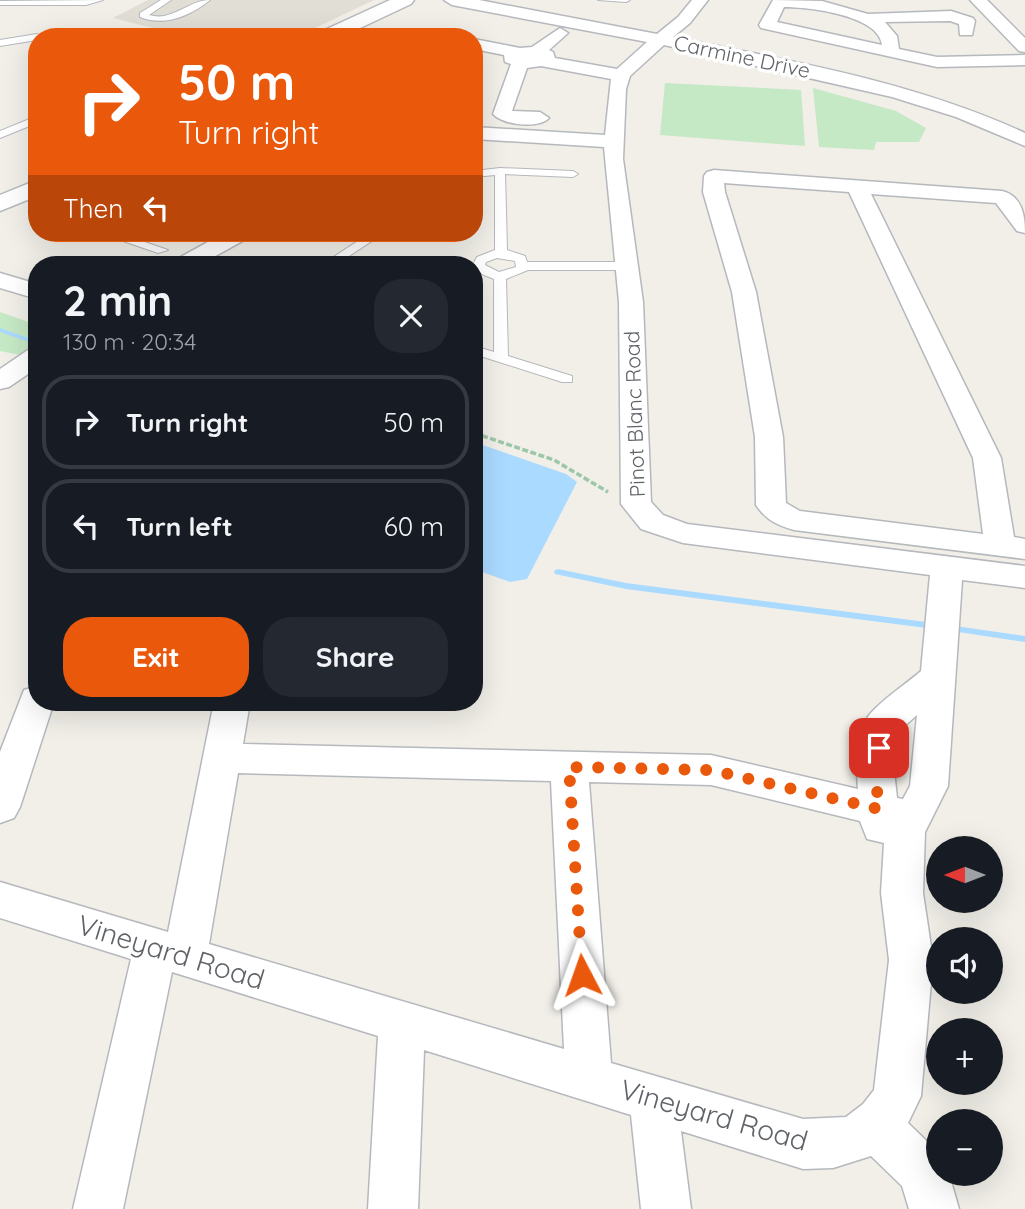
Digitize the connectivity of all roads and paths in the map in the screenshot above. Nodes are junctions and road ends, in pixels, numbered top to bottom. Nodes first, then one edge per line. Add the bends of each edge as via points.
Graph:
1 (99, 0) edge
2 (167, 0) edge
3 (206, 0) edge
4 (452, 0) edge
5 (602, 0) edge
6 (626, 0) edge
7 (697, 0) edge
8 (978, 0) edge
9 (0, 3) edge
10 (412, 3) edge
11 (871, 18) junction
12 (348, 28) edge
13 (371, 28) edge
14 (966, 32) dead end
15 (560, 33) dead end
16 (28, 38) edge
17 (659, 39) junction
18 (0, 43) edge
19 (483, 47) edge
20 (1025, 47) edge
21 (891, 53) junction
22 (1025, 55) edge
23 (518, 57) junction
24 (542, 57) junction
25 (1025, 60) edge
26 (958, 62) junction
27 (622, 72) junction
28 (983, 78) dead end
29 (540, 118) dead end
30 (1025, 118) edge
31 (0, 122) edge
32 (28, 122) edge
33 (18, 127) junction
34 (1001, 127) junction
35 (483, 134) edge
36 (0, 135) edge
37 (1025, 140) edge
38 (614, 142) junction
39 (500, 171) junction
40 (28, 172) edge
41 (483, 173) edge
42 (573, 174) dead end
43 (0, 185) edge
44 (857, 186) junction
45 (28, 191) edge
46 (0, 204) edge
47 (1025, 226) edge
48 (137, 242) edge
49 (224, 242) edge
50 (364, 242) edge
51 (162, 250) dead end
52 (501, 254) junction
53 (199, 256) edge
54 (342, 256) edge
55 (483, 258) edge
56 (524, 266) junction
57 (627, 266) junction
58 (483, 269) edge
59 (500, 275) junction
60 (0, 279) edge
61 (28, 289) edge
62 (483, 353) edge
63 (502, 359) junction
64 (28, 362) edge
65 (567, 379) dead end
66 (0, 381) edge
67 (483, 436) edge
68 (614, 496) dead end
69 (1013, 547) edge
70 (947, 567) junction
71 (1025, 577) edge
72 (938, 667) junction
73 (33, 711) edge
74 (230, 711) edge
75 (222, 758) junction
76 (569, 767) junction
77 (0, 807) edge
78 (896, 813) junction
79 (0, 900) edge
80 (170, 951) junction
81 (402, 1022) junction
82 (589, 1079) junction
83 (653, 1099) junction
84 (876, 1126) junction
85 (98, 1209) edge
86 (393, 1209) edge
87 (666, 1209) edge
88 (933, 1209) edge

1 - 9 lane
2 - 3 lane via 144,15 171,19
4 - 17 street, Carmine Drive
5 - 6 lane
7 - 17 street via 684,20
8 - 20 street
10 - 12 main road
10 - 13 main road
11 - 14 street via 951,16 967,21
11 - 21 street via 888,35
11 - 21 street via 790,1 779,3 767,25
15 - 24 street
16 - 18 lane
17 - 27 street
17 - 34 street, Carmine Drive via 889,90
19 - 23 street
21 - 26 street
22 - 26 street via 971,56
23 - 24 street
23 - 29 street via 502,114
24 - 27 street
25 - 26 street
26 - 28 street via 953,68
27 - 38 street, Pinot Blanc Road
30 - 34 street
31 - 33 lane
32 - 33 lane
33 - 36 lane
34 - 37 street, Carmine Drive
35 - 38 street
38 - 57 street, Pinot Blanc Road
39 - 41 lane
39 - 42 lane
39 - 52 lane
40 - 43 main road
44 - 47 street via 996,188
44 - 69 street via 988,458
44 - 69 street via 712,167 714,192 744,292 769,437 771,505 794,520
45 - 46 main road
48 - 51 lane
49 - 53 street
50 - 54 lane
52 - 55 lane
52 - 56 lane via 518,257
56 - 57 lane
56 - 59 lane
57 - 70 street, Pinot Blanc Road via 632,313 634,495 642,513 661,527 683,533
58 - 59 lane
59 - 63 lane
60 - 61 street
62 - 63 lane
63 - 65 lane
64 - 66 street
67 - 68 path via 554,460
70 - 71 street, Pinot Blanc Road
70 - 72 street, Vineyard Road
72 - 78 street, Vineyard Road via 929,786
72 - 78 street via 883,724 875,771
73 - 77 street
74 - 75 street
75 - 76 street
75 - 80 street
76 - 78 street via 711,770
76 - 82 street
78 - 84 street, Vineyard Road via 905,832 902,893 911,960 898,1083 892,1105
79 - 80 street, Vineyard Road
80 - 81 street, Vineyard Road
80 - 85 street
81 - 82 street, Vineyard Road
81 - 86 street
82 - 83 street, Vineyard Road
83 - 84 street, Vineyard Road via 803,1144 844,1144
83 - 87 street
84 - 88 street via 923,1172

